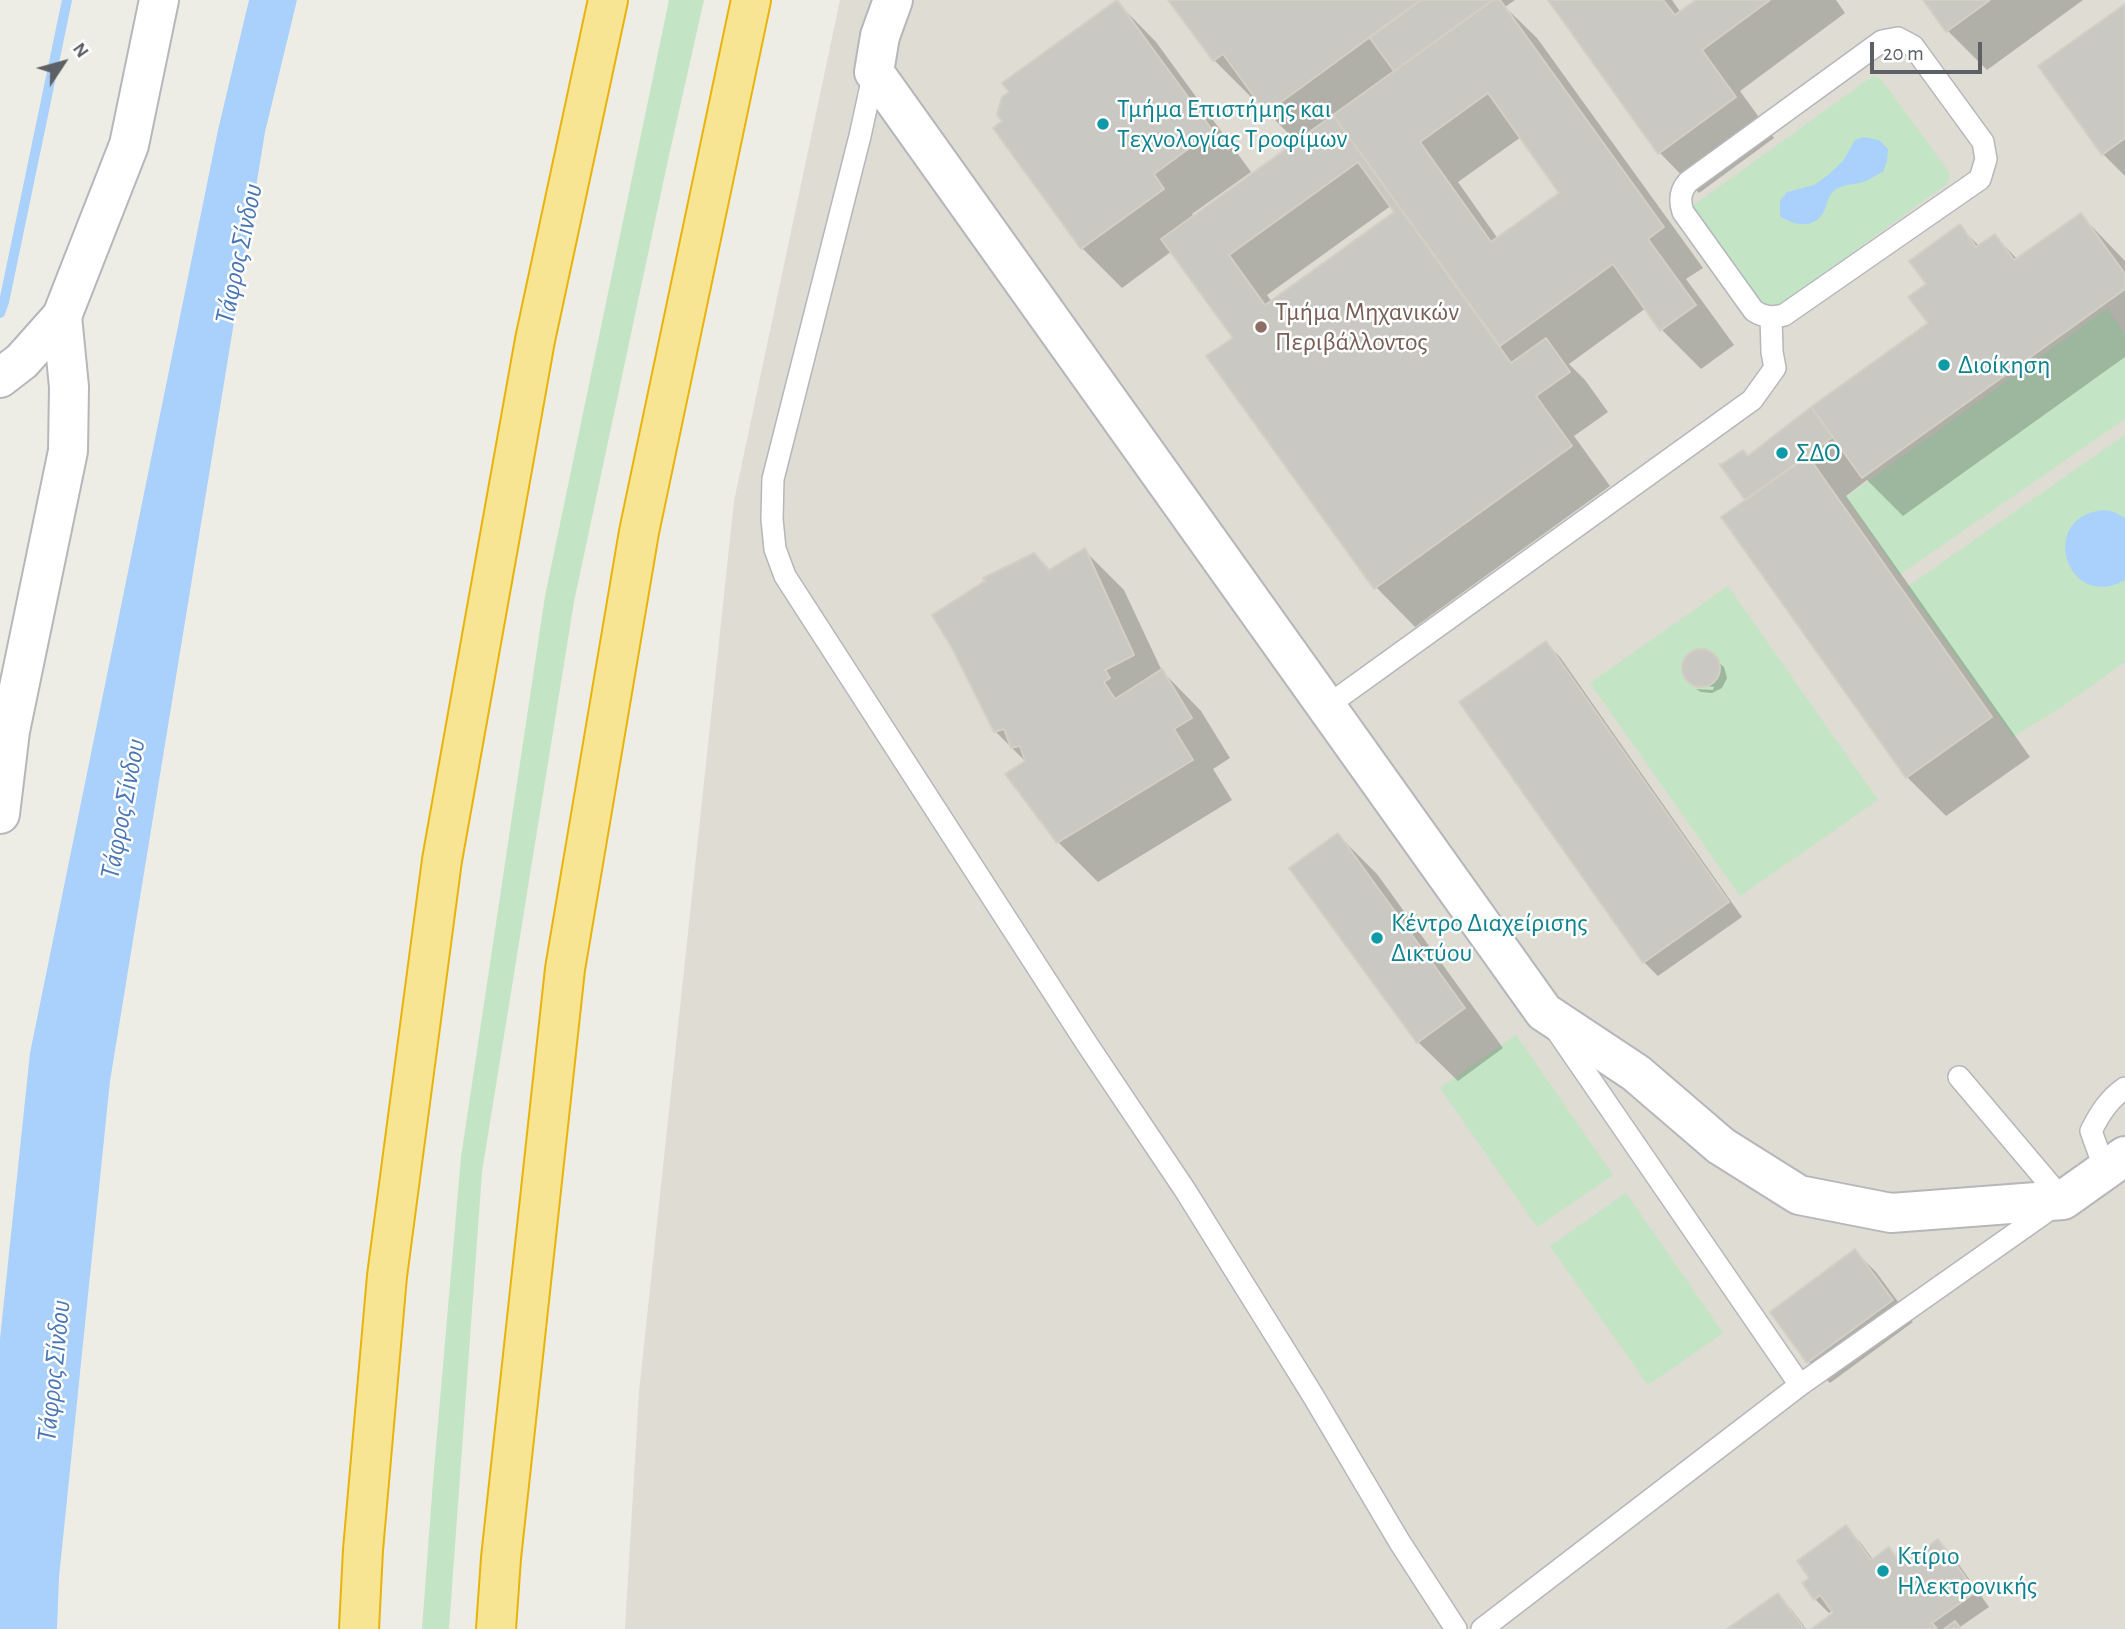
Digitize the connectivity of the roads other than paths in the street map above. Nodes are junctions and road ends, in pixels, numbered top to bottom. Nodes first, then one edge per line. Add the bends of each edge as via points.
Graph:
1 (159, 0) edge
2 (608, 0) edge
3 (751, 0) edge
4 (892, 0) edge
5 (874, 72) junction
6 (62, 316) junction
7 (1771, 317) junction
8 (0, 378) edge
9 (1327, 706) junction
10 (0, 814) edge
11 (1544, 1012) junction
12 (1959, 1077) dead end
13 (2125, 1087) edge
14 (2115, 1163) edge
15 (2063, 1200) junction
16 (1800, 1385) junction
17 (359, 1629) edge
18 (496, 1629) edge
19 (1456, 1629) edge
20 (1482, 1629) edge

1 - 6 street via 129,145
2 - 17 highway via 535,340 442,860 387,1276
3 - 18 highway via 639,532 565,969
4 - 5 street
5 - 9 street
5 - 19 lane via 774,479 775,549 793,588 1185,1190
6 - 8 street via 22,361
6 - 10 street via 69,387 68,451 10,731
7 - 7 lane via 1784,315 1980,179 1986,153 1983,142 1913,46 1903,40 1882,41 1688,182 1682,191 1683,212 1754,311
7 - 9 lane via 1775,368 1752,400
9 - 11 street
11 - 15 street via 1636,1073 1721,1146 1799,1195 1891,1213
11 - 16 lane
12 - 15 lane
13 - 14 lane via 2113,1096 2091,1131
14 - 15 street
15 - 16 lane
16 - 20 lane

